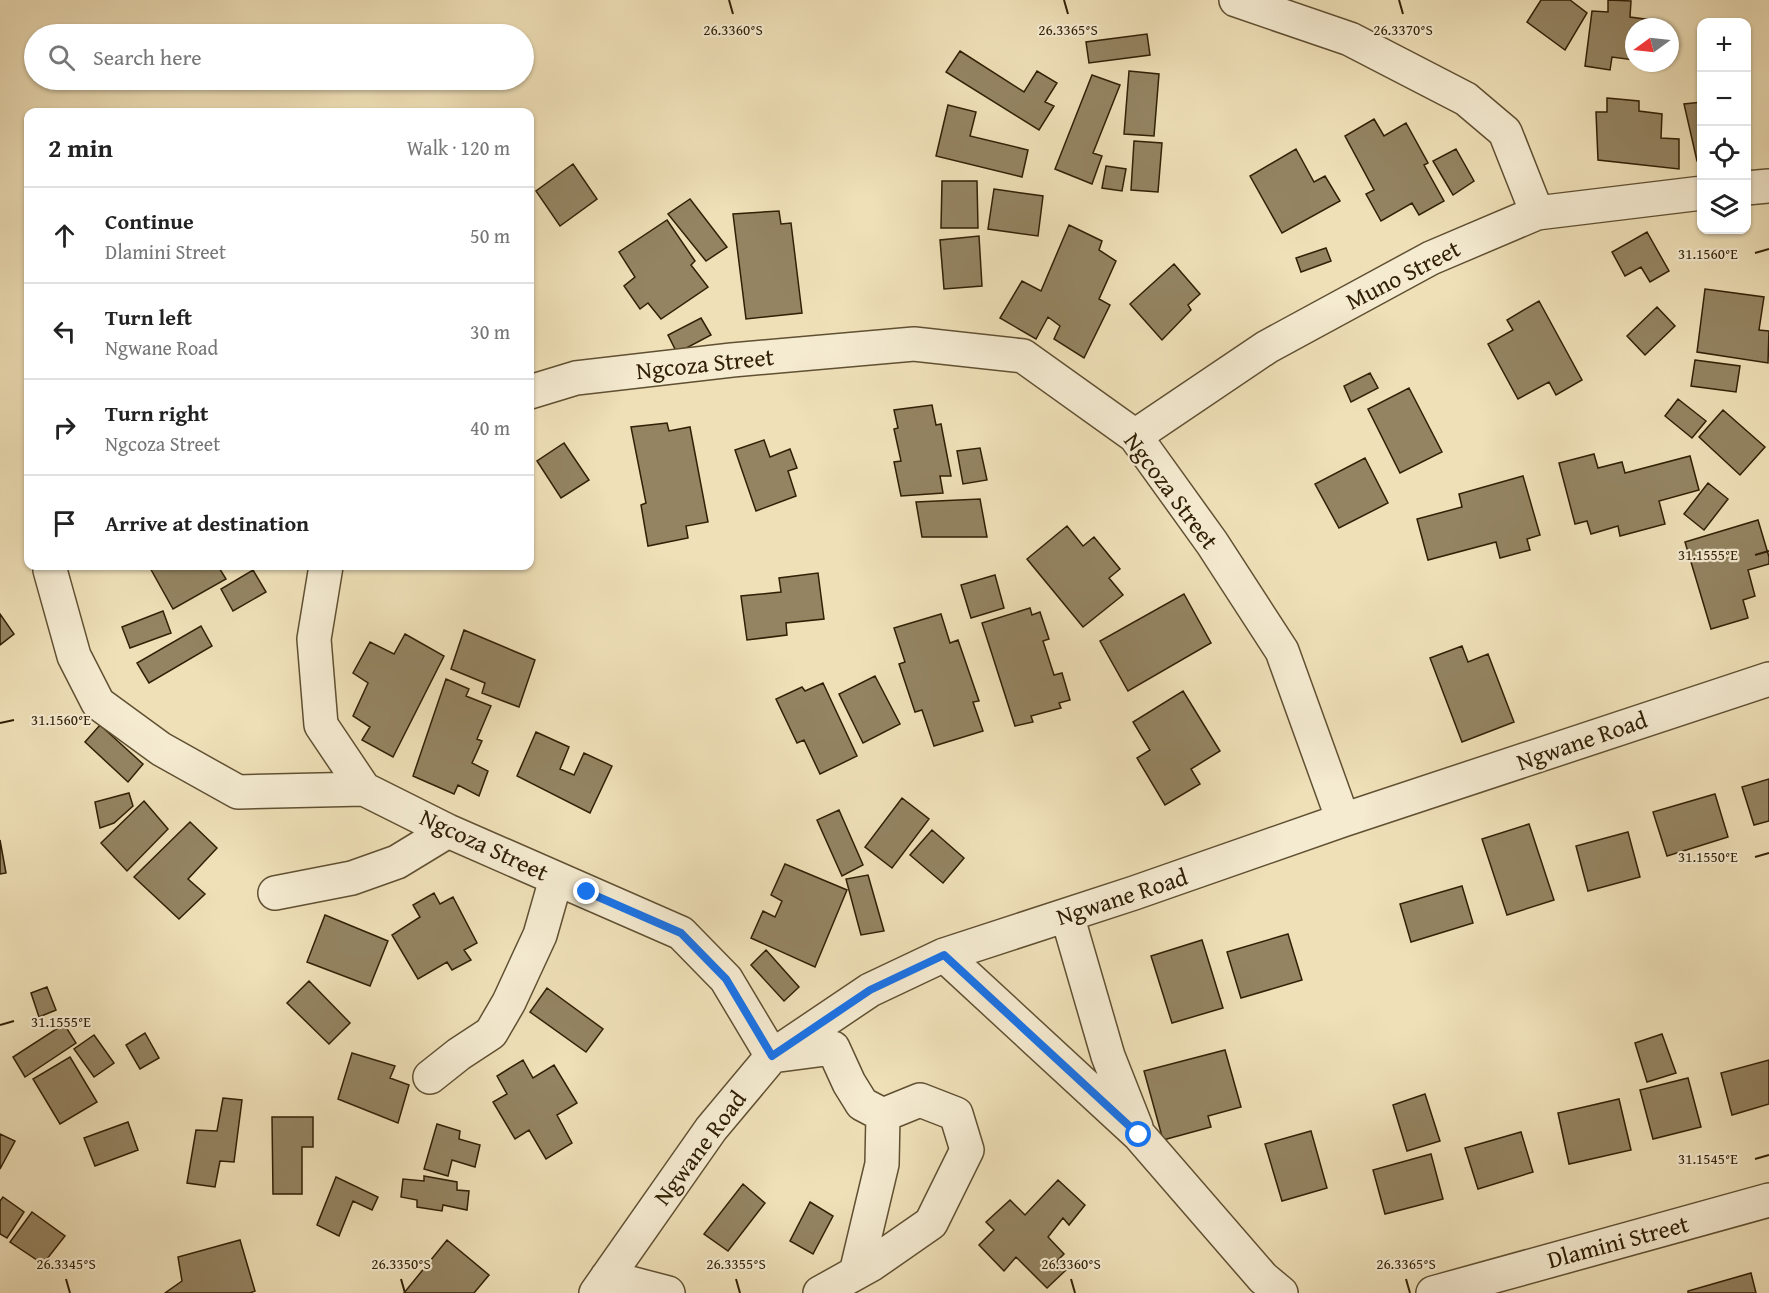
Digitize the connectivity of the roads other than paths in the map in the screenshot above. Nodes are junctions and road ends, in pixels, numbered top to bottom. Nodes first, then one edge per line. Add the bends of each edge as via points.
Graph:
1 (1236, 0) edge
2 (1769, 186) edge
3 (1751, 188) edge
4 (1697, 193) edge
5 (1537, 213) junction
6 (534, 391) edge
7 (1135, 436) junction
8 (50, 570) dead end
9 (325, 570) edge
10 (1769, 679) edge
11 (364, 789) junction
12 (1343, 820) junction
13 (448, 831) junction
14 (556, 879) junction
15 (275, 893) dead end
16 (1067, 915) junction
17 (944, 955) junction
18 (772, 1056) junction
19 (430, 1077) dead end
20 (883, 1115) junction
21 (1139, 1135) junction
22 (1769, 1200) edge
23 (856, 1273) junction
24 (602, 1285) edge
25 (668, 1293) edge
26 (820, 1293) edge
27 (1281, 1293) edge
28 (1433, 1293) edge

1 - 5 street via 1350,39 1466,99 1505,132
2 - 3 street
4 - 5 street, Muno Street
5 - 7 street, Muno Street via 1431,258 1267,347
6 - 7 street, Ngcoza Street via 576,378 914,344 1023,356
7 - 12 street, Ngcoza Street via 1212,543 1282,651
8 - 11 street via 74,656 99,703 161,749 238,792
9 - 11 street, Ngcoza Street via 314,639 321,725
10 - 12 street, Ngwane Road
11 - 13 street, Ngcoza Street
12 - 16 street, Ngwane Road
13 - 14 street, Ngcoza Street
13 - 15 street via 397,862 352,878
14 - 18 street, Ngcoza Street via 681,933 726,979
14 - 19 street via 540,935 491,1033
16 - 17 street, Ngwane Road
16 - 21 street via 1107,1056
17 - 18 street, Ngwane Road via 870,990
17 - 21 street
18 - 20 street via 833,1048 862,1104
18 - 24 street, Ngwane Road via 711,1129
20 - 23 street via 882,1164
20 - 23 street via 920,1100 956,1114 967,1150 931,1223
21 - 27 street via 1263,1278
22 - 28 street, Dlamini Street
23 - 26 street
24 - 25 street

